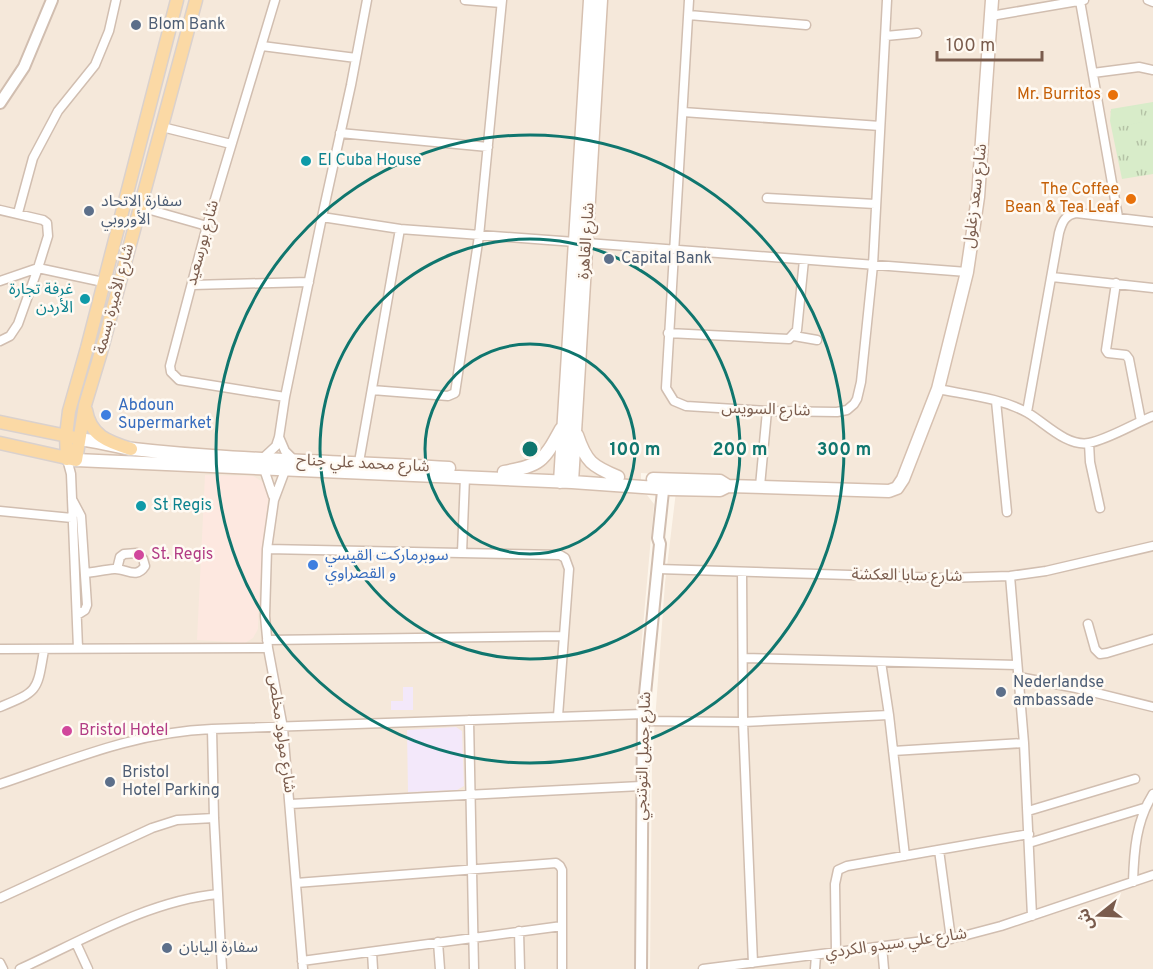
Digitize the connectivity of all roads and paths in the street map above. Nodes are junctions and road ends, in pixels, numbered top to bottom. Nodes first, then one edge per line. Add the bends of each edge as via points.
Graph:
1 (52, 0) edge
2 (116, 0) edge
3 (177, 0) edge
4 (196, 0) edge
5 (275, 0) edge
6 (367, 0) edge
7 (465, 0) edge
8 (590, 0) edge
9 (601, 0) edge
10 (689, 0) edge
11 (887, 0) edge
12 (992, 0) edge
13 (1083, 0) edge
14 (1148, 0) edge
15 (501, 2) edge
16 (1153, 2) edge
17 (689, 15) junction
18 (991, 16) junction
19 (806, 24) dead end
20 (917, 33) dead end
21 (886, 36) junction
22 (262, 46) junction
23 (356, 58) junction
24 (1153, 70) edge
25 (1093, 73) junction
26 (0, 103) edge
27 (682, 112) junction
28 (880, 126) junction
29 (162, 127) junction
30 (340, 133) junction
31 (231, 144) junction
32 (488, 147) junction
33 (767, 198) dead end
34 (875, 204) junction
35 (140, 207) junction
36 (0, 210) edge
37 (18, 213) junction
38 (322, 217) junction
39 (1118, 217) junction
40 (1153, 222) edge
41 (207, 226) junction
42 (400, 229) junction
43 (479, 236) junction
44 (581, 242) junction
45 (675, 250) junction
46 (804, 260) junction
47 (873, 265) junction
48 (38, 268) junction
49 (967, 272) junction
50 (1052, 277) junction
51 (0, 281) edge
52 (103, 282) junction
53 (309, 282) junction
54 (1116, 283) junction
55 (192, 285) junction
56 (1153, 288) edge
57 (668, 333) junction
58 (794, 336) junction
59 (817, 340) dead end
60 (0, 341) edge
61 (938, 389) junction
62 (372, 390) junction
63 (285, 397) junction
64 (996, 401) junction
65 (85, 405) junction
66 (70, 407) junction
67 (767, 411) junction
68 (1027, 412) junction
69 (1153, 416) edge
70 (1140, 421) junction
71 (0, 422) edge
72 (30, 427) junction
73 (568, 428) junction
74 (66, 435) junction
75 (279, 437) junction
76 (79, 439) junction
77 (0, 443) edge
78 (1089, 443) junction
79 (131, 449) junction
80 (72, 459) junction
81 (359, 462) junction
82 (263, 464) junction
83 (291, 465) junction
84 (504, 472) junction
85 (465, 477) junction
86 (618, 477) junction
87 (566, 478) junction
88 (667, 484) junction
89 (760, 486) junction
90 (71, 497) junction
91 (274, 500) junction
92 (1100, 508) dead end
93 (0, 511) edge
94 (1007, 512) dead end
95 (72, 518) junction
96 (1153, 546) edge
97 (267, 549) junction
98 (462, 553) junction
99 (117, 569) dead end
100 (658, 569) junction
101 (742, 572) junction
102 (85, 573) junction
103 (1010, 576) junction
104 (77, 615) junction
105 (1088, 624) dead end
106 (563, 636) junction
107 (1153, 639) edge
108 (267, 644) junction
109 (78, 648) junction
110 (0, 649) edge
111 (44, 650) junction
112 (743, 658) junction
113 (880, 662) junction
114 (1017, 665) junction
115 (1018, 677) junction
116 (0, 707) edge
117 (1153, 707) edge
118 (889, 715) junction
119 (558, 716) junction
120 (643, 717) junction
121 (469, 720) junction
122 (743, 722) junction
123 (283, 728) junction
124 (212, 729) junction
125 (1024, 743) junction
126 (893, 752) junction
127 (1135, 779) dead end
128 (0, 784) edge
129 (641, 786) junction
130 (1153, 794) edge
131 (470, 796) junction
132 (290, 804) junction
133 (1144, 808) junction
134 (1028, 811) junction
135 (214, 818) junction
136 (1029, 838) junction
137 (939, 850) junction
138 (905, 856) junction
139 (471, 868) junction
140 (1153, 875) edge
141 (1132, 882) junction
142 (296, 883) junction
143 (218, 894) junction
144 (0, 898) edge
145 (1032, 916) junction
146 (562, 926) junction
147 (519, 931) junction
148 (472, 938) junction
149 (951, 939) junction
150 (438, 942) junction
151 (76, 943) junction
152 (882, 946) junction
153 (372, 952) junction
154 (836, 952) junction
155 (816, 954) junction
156 (0, 963) edge
157 (753, 963) junction
158 (303, 965) edge
159 (221, 968) edge
160 (728, 968) edge
161 (3, 969) edge
162 (20, 969) edge
163 (88, 969) edge
164 (373, 969) edge
165 (440, 969) edge
166 (474, 969) edge
167 (520, 969) edge
168 (562, 969) edge
169 (641, 969) edge
170 (703, 969) edge
171 (815, 969) edge
172 (884, 969) edge

1 - 26 street via 24,67
2 - 37 street via 109,32 95,65 58,111 33,158
3 - 52 main road, شارع الأميرة بسمة
4 - 29 main road, شارع الأميرة بسمة
5 - 22 street, شارع بورسعيد
6 - 23 street
7 - 15 street
8 - 44 main road, شارع القاهرة
9 - 44 main road, شارع القاهرة
10 - 17 street, شارع السويس
11 - 21 street, شارع السويس
12 - 18 main road, شارع سعد زغلول
13 - 18 street
13 - 25 street
14 - 16 street
15 - 32 street
17 - 19 street
17 - 27 street, شارع السويس
18 - 49 main road, شارع سعد زغلول via 978,197
20 - 21 street
21 - 28 street, شارع السويس
22 - 23 street
22 - 31 street, شارع بورسعيد
23 - 30 street
24 - 25 street via 1139,67
25 - 39 street
27 - 28 street
27 - 45 street, شارع السويس
28 - 34 street, شارع السويس
29 - 31 street
29 - 35 main road, شارع الأميرة بسمة
30 - 32 street
30 - 38 street
31 - 41 street, شارع بورسعيد
32 - 43 street
33 - 34 street
34 - 47 street, شارع السويس
35 - 41 street
35 - 65 main road, شارع الأميرة بسمة
36 - 37 street
37 - 48 street via 47,223 48,236
38 - 42 street
38 - 53 street
39 - 40 street
39 - 50 street via 1076,213 1066,217
41 - 55 street, شارع بورسعيد
42 - 43 street
42 - 62 street
43 - 44 street
43 - 62 street via 455,393 448,396
44 - 45 street
44 - 73 main road, شارع القاهرة
45 - 46 street
45 - 57 street, شارع السويس
46 - 47 street
46 - 58 street
47 - 49 street
47 - 67 street, شارع السويس via 861,382 854,404 837,412
48 - 51 street
48 - 52 street
48 - 60 street via 18,324 10,336
49 - 61 main road, شارع سعد زغلول
50 - 54 street
50 - 68 street
52 - 66 main road, شارع الأميرة بسمة
53 - 55 street
53 - 63 street
54 - 56 street
54 - 70 street via 1106,350 1129,359
55 - 63 street, شارع بورسعيد via 171,359 174,377
57 - 58 street via 780,339
57 - 67 street, شارع السويس via 666,388 674,401 686,406
58 - 59 street
61 - 64 street
61 - 89 main road, شارع محمد علي جناح via 897,488 889,491
62 - 81 street
63 - 75 street
64 - 68 street
64 - 94 street
65 - 66 street
65 - 76 main road, شارع الأميرة بسمة
65 - 79 main road via 90,425 100,437
66 - 72 main road via 58,423
66 - 74 main road, شارع الأميرة بسمة
67 - 89 street
68 - 78 street via 1075,442
69 - 70 street
70 - 78 street
71 - 72 main road, شارع محمد علي جناح
72 - 74 main road, شارع محمد علي جناح
73 - 84 main road via 540,461
73 - 86 main road via 590,462
73 - 87 main road, شارع القاهرة
74 - 76 main road, شارع محمد علي جناح
74 - 80 main road, شارع الأميرة بسمة
75 - 82 street
75 - 83 street
76 - 79 main road, شارع محمد علي جناح
76 - 80 main road, شارع الأميرة بسمة
77 - 80 main road, شارع محمد علي جناح
78 - 92 street
79 - 82 main road, شارع محمد علي جناح
80 - 82 main road, شارع محمد علي جناح
80 - 90 street
81 - 83 main road, شارع محمد علي جناح
81 - 84 main road, شارع محمد علي جناح
82 - 83 main road, شارع محمد علي جناح
82 - 91 street, شارع مولود مخلص
83 - 85 main road, شارع محمد علي جناح
83 - 91 street, شارع مولود مخلص
84 - 87 main road, شارع محمد علي جناح
85 - 87 main road, شارع محمد علي جناح
85 - 98 street
86 - 87 main road, شارع محمد علي جناح
86 - 88 main road, شارع محمد علي جناح
87 - 88 main road, شارع محمد علي جناح
88 - 89 main road, شارع محمد علي جناح via 720,482 728,486
88 - 100 street, شارع جميل التوتنجي via 658,538
90 - 95 street
90 - 102 street via 81,516
91 - 97 street, شارع مولود مخلص
93 - 95 street
95 - 104 street
96 - 103 street, شارع سابا العكشة
97 - 98 street
97 - 108 street, شارع مولود مخلص
98 - 106 street via 565,558 569,570
99 - 102 street
100 - 101 street, شارع سابا العكشة
100 - 120 street, شارع جميل التوتنجي
101 - 103 street, شارع سابا العكشة
101 - 112 street
102 - 104 street via 86,608
103 - 114 street
104 - 109 street
105 - 107 street via 1095,649 1102,654
106 - 108 street
106 - 119 street
108 - 109 street
108 - 123 street, شارع مولود مخلص
109 - 111 street
110 - 111 street
111 - 116 street via 32,692
112 - 113 street
112 - 122 street
113 - 114 street
113 - 118 street
114 - 115 street
115 - 117 street
115 - 125 street
118 - 122 street
118 - 126 street
119 - 120 street
119 - 121 street
120 - 122 street
120 - 129 street, شارع جميل التوتنجي
121 - 123 street
121 - 131 street
122 - 157 street
123 - 124 street
123 - 132 street, شارع مولود مخلص
124 - 128 street via 139,738
124 - 135 street
125 - 126 street
125 - 134 street
126 - 138 street
127 - 134 street
129 - 131 street
129 - 169 street, شارع جميل التوتنجي
130 - 133 street
131 - 132 street
131 - 139 street
132 - 142 street, شارع مولود مخلص
133 - 136 street
133 - 141 street via 1135,840
134 - 136 street
135 - 143 street
135 - 144 street via 177,820 159,826
136 - 137 street
136 - 145 street
137 - 138 street
137 - 149 street
138 - 154 street via 838,870
139 - 142 street
139 - 146 street via 559,864
139 - 148 street
140 - 141 street, شارع علي سيدو الكردي
141 - 145 street, شارع علي سيدو الكردي
142 - 158 street, شارع مولود مخلص
143 - 151 street via 160,906
143 - 159 street
145 - 149 street, شارع علي سيدو الكردي
146 - 147 street
146 - 168 street
147 - 148 street
147 - 167 street
148 - 150 street
148 - 166 street
149 - 152 street, شارع علي سيدو الكردي
150 - 153 street
150 - 165 street
151 - 162 street
151 - 163 street
152 - 154 street, شارع علي سيدو الكردي
152 - 172 street
153 - 158 street
153 - 164 street
154 - 155 street, شارع علي سيدو الكردي
155 - 157 street, شارع علي سيدو الكردي
155 - 171 street
156 - 161 street
157 - 160 street, شارع علي سيدو الكردي
160 - 170 street, شارع علي سيدو الكردي

